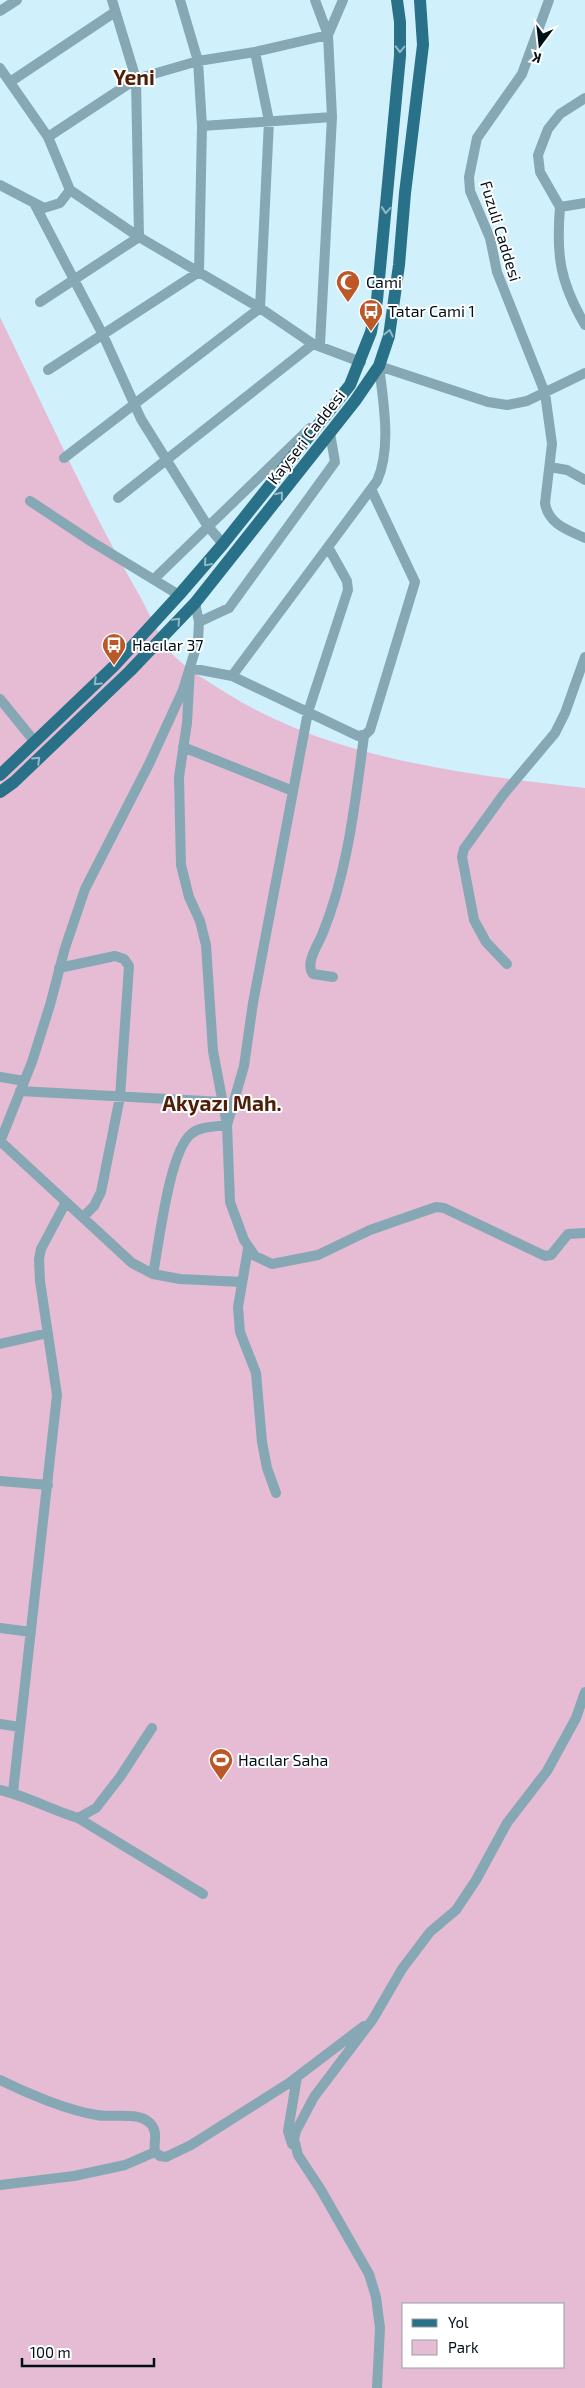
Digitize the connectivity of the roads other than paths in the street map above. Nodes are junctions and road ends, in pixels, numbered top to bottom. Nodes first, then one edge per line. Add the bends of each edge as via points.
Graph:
1 (17, 0) edge
2 (112, 0) edge
3 (180, 0) edge
4 (315, 0) edge
5 (343, 0) edge
6 (397, 0) edge
7 (420, 0) edge
8 (549, 0) edge
9 (0, 11) edge
10 (115, 12) junction
11 (328, 35) junction
12 (255, 52) junction
13 (198, 61) junction
14 (0, 68) edge
15 (136, 80) junction
16 (10, 82) junction
17 (585, 98) edge
18 (332, 117) junction
19 (269, 121) junction
20 (202, 126) junction
21 (48, 137) junction
22 (0, 185) edge
23 (70, 190) junction
24 (585, 203) edge
25 (35, 205) junction
26 (560, 207) junction
27 (139, 237) junction
28 (200, 272) junction
29 (74, 281) junction
30 (40, 302) dead end
31 (260, 308) junction
32 (585, 325) edge
33 (103, 335) junction
34 (317, 344) junction
35 (360, 362) junction
36 (379, 366) junction
37 (48, 370) dead end
38 (585, 373) edge
39 (545, 393) junction
40 (134, 403) junction
41 (334, 405) junction
42 (330, 433) junction
43 (64, 458) dead end
44 (165, 460) junction
45 (550, 467) junction
46 (585, 480) edge
47 (371, 489) junction
48 (118, 498) dead end
49 (30, 501) dead end
50 (207, 525) junction
51 (584, 537) edge
52 (223, 544) junction
53 (328, 547) junction
54 (154, 579) junction
55 (179, 595) junction
56 (195, 603) junction
57 (199, 622) junction
58 (585, 657) edge
59 (190, 668) junction
60 (232, 676) junction
61 (0, 700) edge
62 (308, 712) junction
63 (364, 736) junction
64 (35, 742) junction
65 (183, 747) junction
66 (0, 775) edge
67 (293, 791) junction
68 (0, 792) edge
69 (507, 964) dead end
70 (59, 968) junction
71 (333, 977) dead end
72 (0, 1077) edge
73 (24, 1081) junction
74 (20, 1091) junction
75 (120, 1096) junction
76 (223, 1102) junction
77 (227, 1125) junction
78 (0, 1142) edge
79 (66, 1202) junction
80 (83, 1217) junction
81 (585, 1233) edge
82 (248, 1249) junction
83 (153, 1274) junction
84 (242, 1282) junction
85 (48, 1333) junction
86 (0, 1344) edge
87 (0, 1482) edge
88 (48, 1485) junction
89 (276, 1493) dead end
90 (0, 1628) edge
91 (31, 1632) junction
92 (585, 1692) edge
93 (0, 1724) edge
94 (20, 1727) junction
95 (152, 1728) dead end
96 (0, 1790) edge
97 (13, 1792) junction
98 (78, 1818) junction
99 (204, 1894) dead end
100 (372, 2019) junction
101 (297, 2077) junction
102 (0, 2080) edge
103 (295, 2147) junction
104 (155, 2152) junction
105 (0, 2186) edge
106 (377, 2388) edge

1 - 9 street
2 - 10 street
3 - 13 street
4 - 11 street
5 - 11 street
6 -> 35 main road, Kayseri Caddesi via 400,56 381,267 371,332
36 -> 7 main road, Kayseri Caddesi via 389,336 404,194 413,142 423,45
8 - 39 street, Fuzuli Caddesi via 522,74 477,138 469,177 470,191 490,238 497,272
10 - 15 street
10 - 16 street
11 - 12 street
11 - 18 street
12 - 13 street
12 - 19 street
13 - 15 street
13 - 20 street
14 - 16 street
15 - 21 street
15 - 27 street
16 - 21 street
17 - 26 street via 560,114 548,129 538,155 540,172
18 - 19 street
18 - 34 street
19 - 20 street
19 - 31 street
20 - 28 street
21 - 23 street
22 - 25 street
23 - 25 street via 66,198 52,207
23 - 27 street
24 - 26 street
25 - 29 street
26 - 32 street via 557,244 564,280
27 - 28 street
27 - 29 street
28 - 31 street
28 - 33 street
29 - 30 street
29 - 33 street
31 - 34 street
31 - 40 street
33 - 37 street
33 - 40 street
34 - 35 street
34 - 44 street
35 - 41 main road, Kayseri Caddesi via 350,385
36 - 39 street via 497,404 526,402
36 - 42 main road, Kayseri Caddesi
36 - 47 street via 386,418 381,472
38 - 39 street
39 - 45 street, Fuzuli Caddesi via 552,444
40 - 43 street
40 - 44 street
41 - 50 street
41 - 52 main road, Kayseri Caddesi
56 -> 42 main road, Kayseri Caddesi
42 - 57 street via 336,462 230,608
44 - 48 street
44 - 50 street
45 - 46 street via 567,470
45 - 51 street, Fuzuli Caddesi via 546,512 550,520
47 - 53 street
47 - 63 street via 415,582 370,730
49 - 54 street
50 - 52 street
50 - 54 street
52 -> 55 main road, Kayseri Caddesi
53 - 60 street
53 - 62 street via 347,581 348,590
54 - 55 street
55 -> 64 main road, Kayseri Caddesi via 114,666
56 - 57 street
68 -> 56 main road, Kayseri Caddesi via 130,671
57 - 59 street via 198,641
58 - 69 street via 555,733 503,795 464,849 462,857 474,920 486,942
59 - 60 street
59 - 65 street
59 - 70 street via 149,764 84,890
60 - 62 street
61 - 64 street
62 - 63 street
62 - 67 street
63 - 71 street via 344,866 310,964 313,974
64 - 66 main road, Kayseri Caddesi
65 - 67 street
65 - 76 street via 179,778 181,864 188,896 206,945 213,1051
67 - 77 street via 244,1066
70 - 73 street
70 - 75 street via 115,956 130,966
72 - 73 street
73 - 74 street
74 - 75 street
74 - 78 street
75 - 76 street
75 - 80 street via 101,1192
76 - 77 street
77 - 82 street via 230,1202
77 - 83 street via 192,1132 182,1145 173,1171
78 - 79 street
79 - 80 street
79 - 85 street via 39,1259
80 - 83 street via 132,1263
81 - 82 street via 568,1234 550,1255 545,1256 436,1207 370,1230 318,1255 272,1264 263,1262
82 - 84 street
83 - 84 street via 180,1279
84 - 89 street via 238,1307 240,1332 256,1373 262,1442
85 - 86 street
85 - 88 street via 57,1395
87 - 88 street
88 - 91 street
90 - 91 street
91 - 94 street
92 - 100 street via 576,1718 547,1771 507,1823 456,1910 430,1932 402,1969
93 - 94 street
94 - 97 street
95 - 98 street via 96,1808
96 - 97 street
97 - 98 street
98 - 99 street
100 - 101 street
100 - 103 street via 314,2097 296,2131
101 - 103 street via 288,2131
101 - 104 street via 191,2145 166,2156
102 - 104 street via 22,2092 98,2115 144,2119 155,2133
103 - 106 street via 369,2274 380,2328
104 - 105 street via 125,2165

